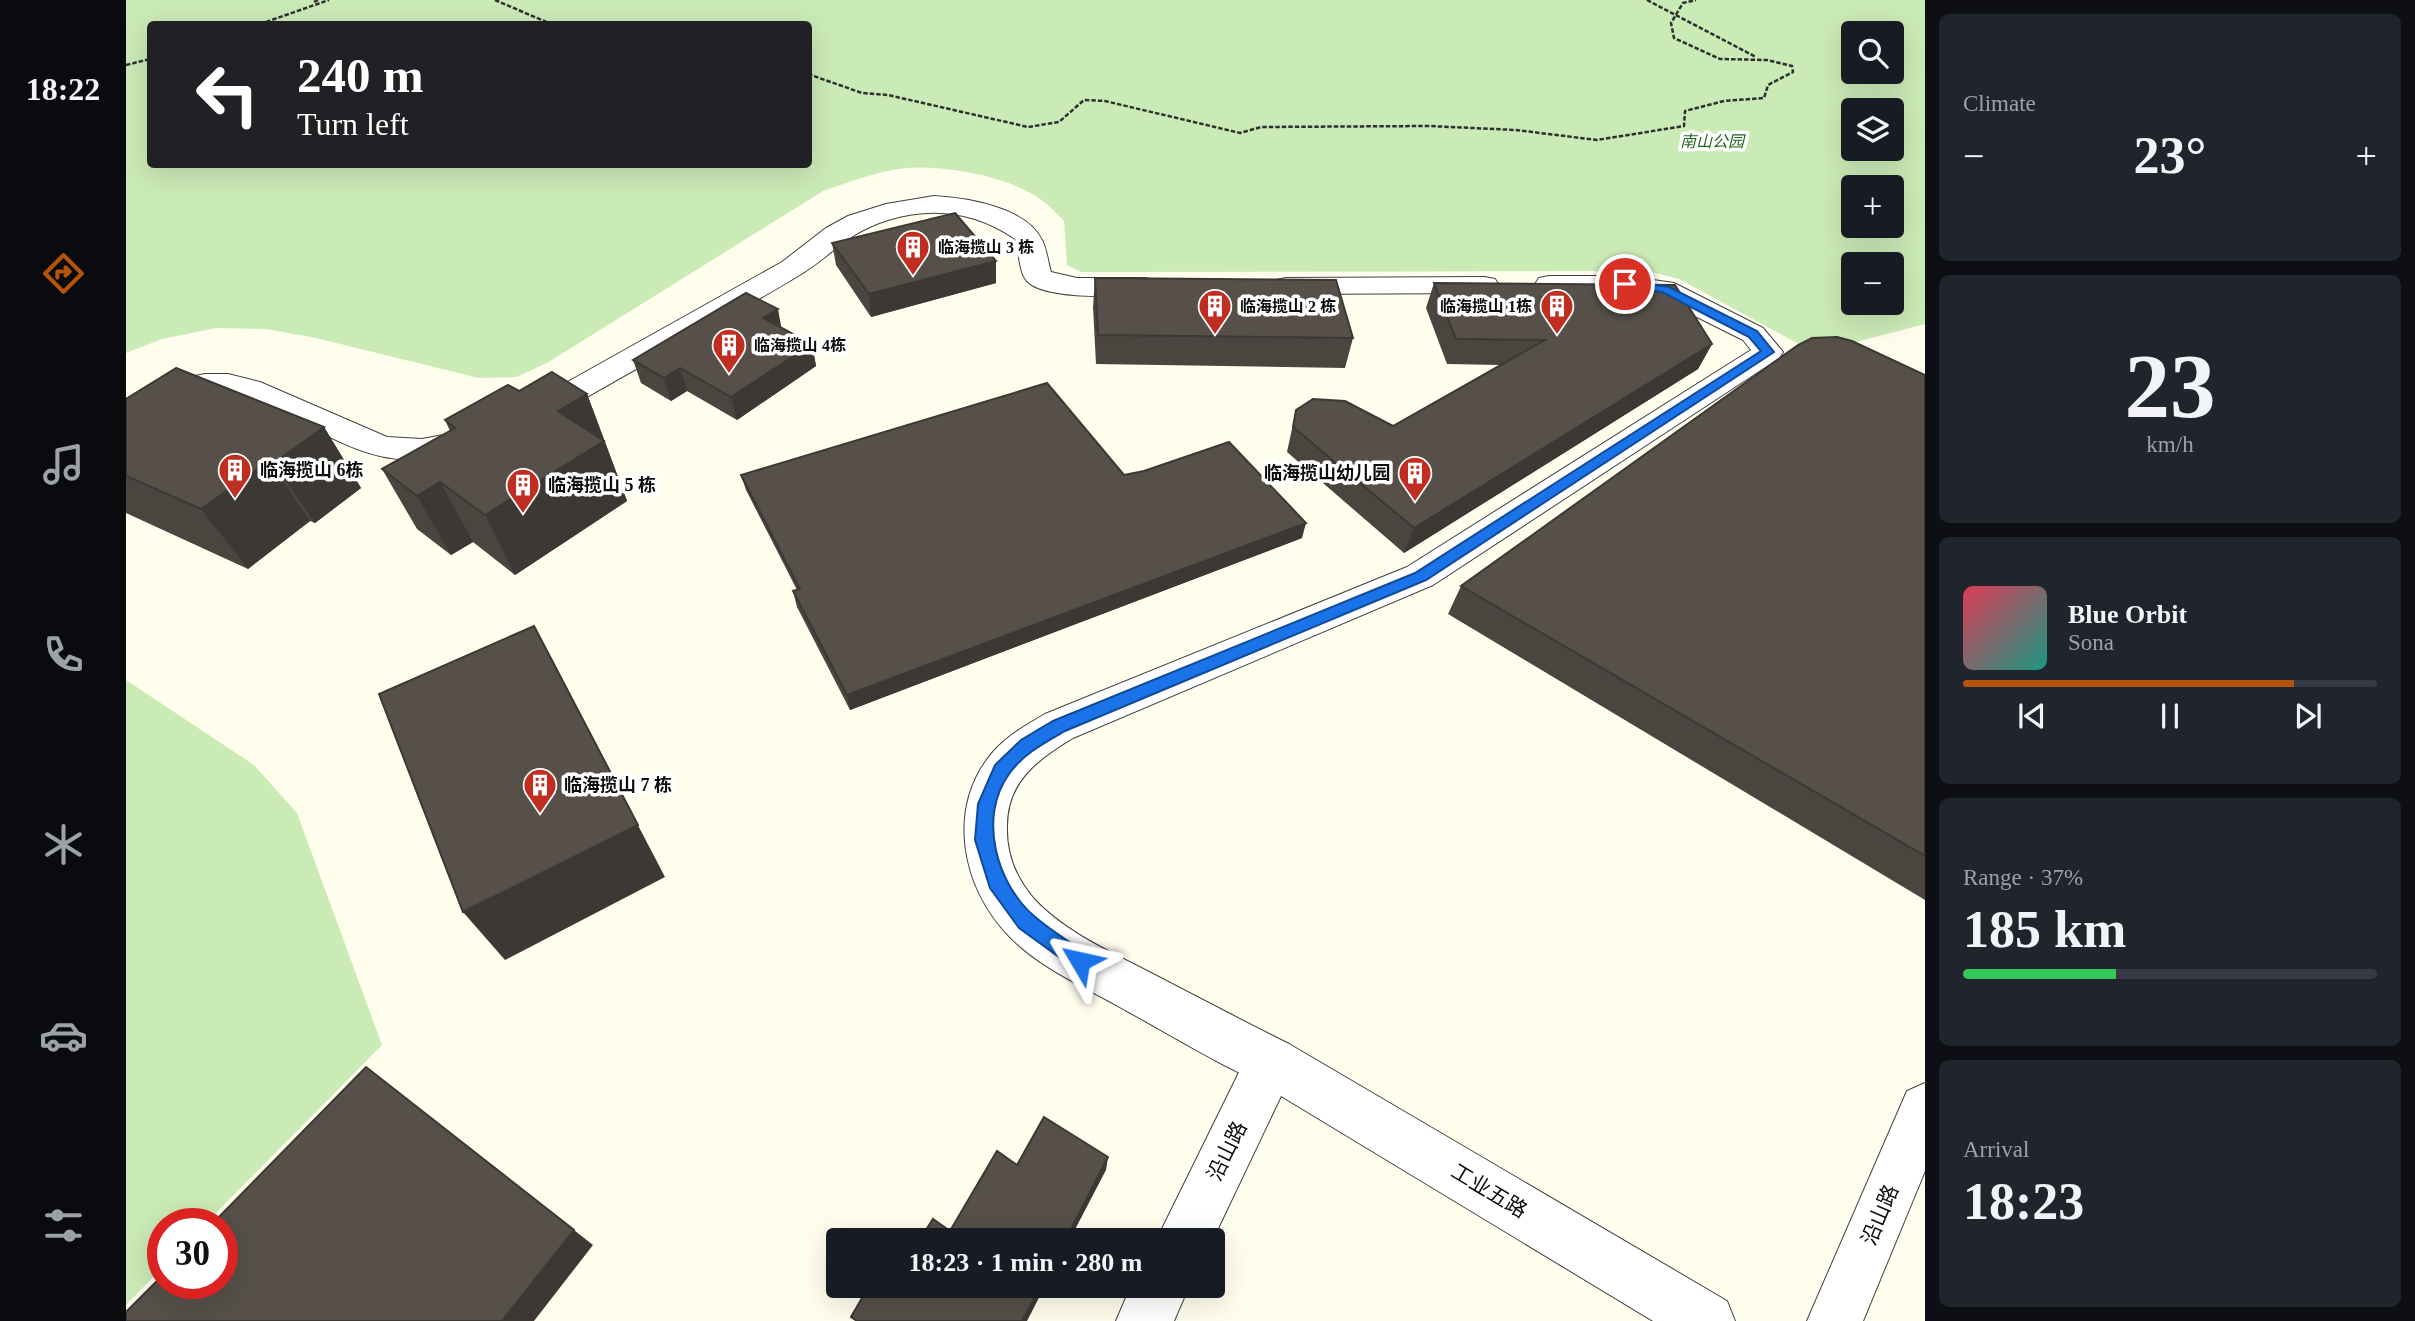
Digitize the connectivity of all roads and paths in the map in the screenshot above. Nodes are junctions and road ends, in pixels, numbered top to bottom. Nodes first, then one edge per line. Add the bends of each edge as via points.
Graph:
1 (329, 0) edge
2 (495, 0) edge
3 (1647, 0) edge
4 (1696, 0) edge
5 (1677, 14) junction
6 (269, 21) edge
7 (544, 21) edge
8 (1756, 57) junction
9 (147, 60) edge
10 (126, 65) edge
11 (812, 75) edge
12 (1180, 286) edge
13 (1250, 286) edge
14 (126, 414) edge
15 (1270, 1062) junction
16 (1925, 1110) edge
17 (1189, 1228) edge
18 (1155, 1298) edge
19 (1144, 1321) edge
20 (1707, 1321) edge
21 (1835, 1321) edge

1 - 6 path
2 - 7 path
3 - 5 path
4 - 5 path via 1683,4
5 - 8 path
5 - 8 path via 1671,23 1674,38 1724,60
8 - 11 path via 1792,66 1793,72 1768,85 1764,98 1724,101 1685,111 1684,126 1597,140 1429,126 1261,127 1240,132 1084,100 1059,122 1028,127 862,93
9 - 10 path
12 - 14 street via 1052,284 1038,277 1025,234 1006,221 965,206 934,204 886,212 846,228 792,268 541,411 443,448 375,445 256,388 229,382 172,391
13 - 15 street, 工业五路 via 1644,285 1664,289 1783,350 1420,576 1059,726 1027,744 1002,770 987,804 984,840 996,882 1026,922 1080,961
15 - 17 street, 沿山路
15 - 20 street, 工业五路
16 - 21 street, 沿山路
18 - 19 street

